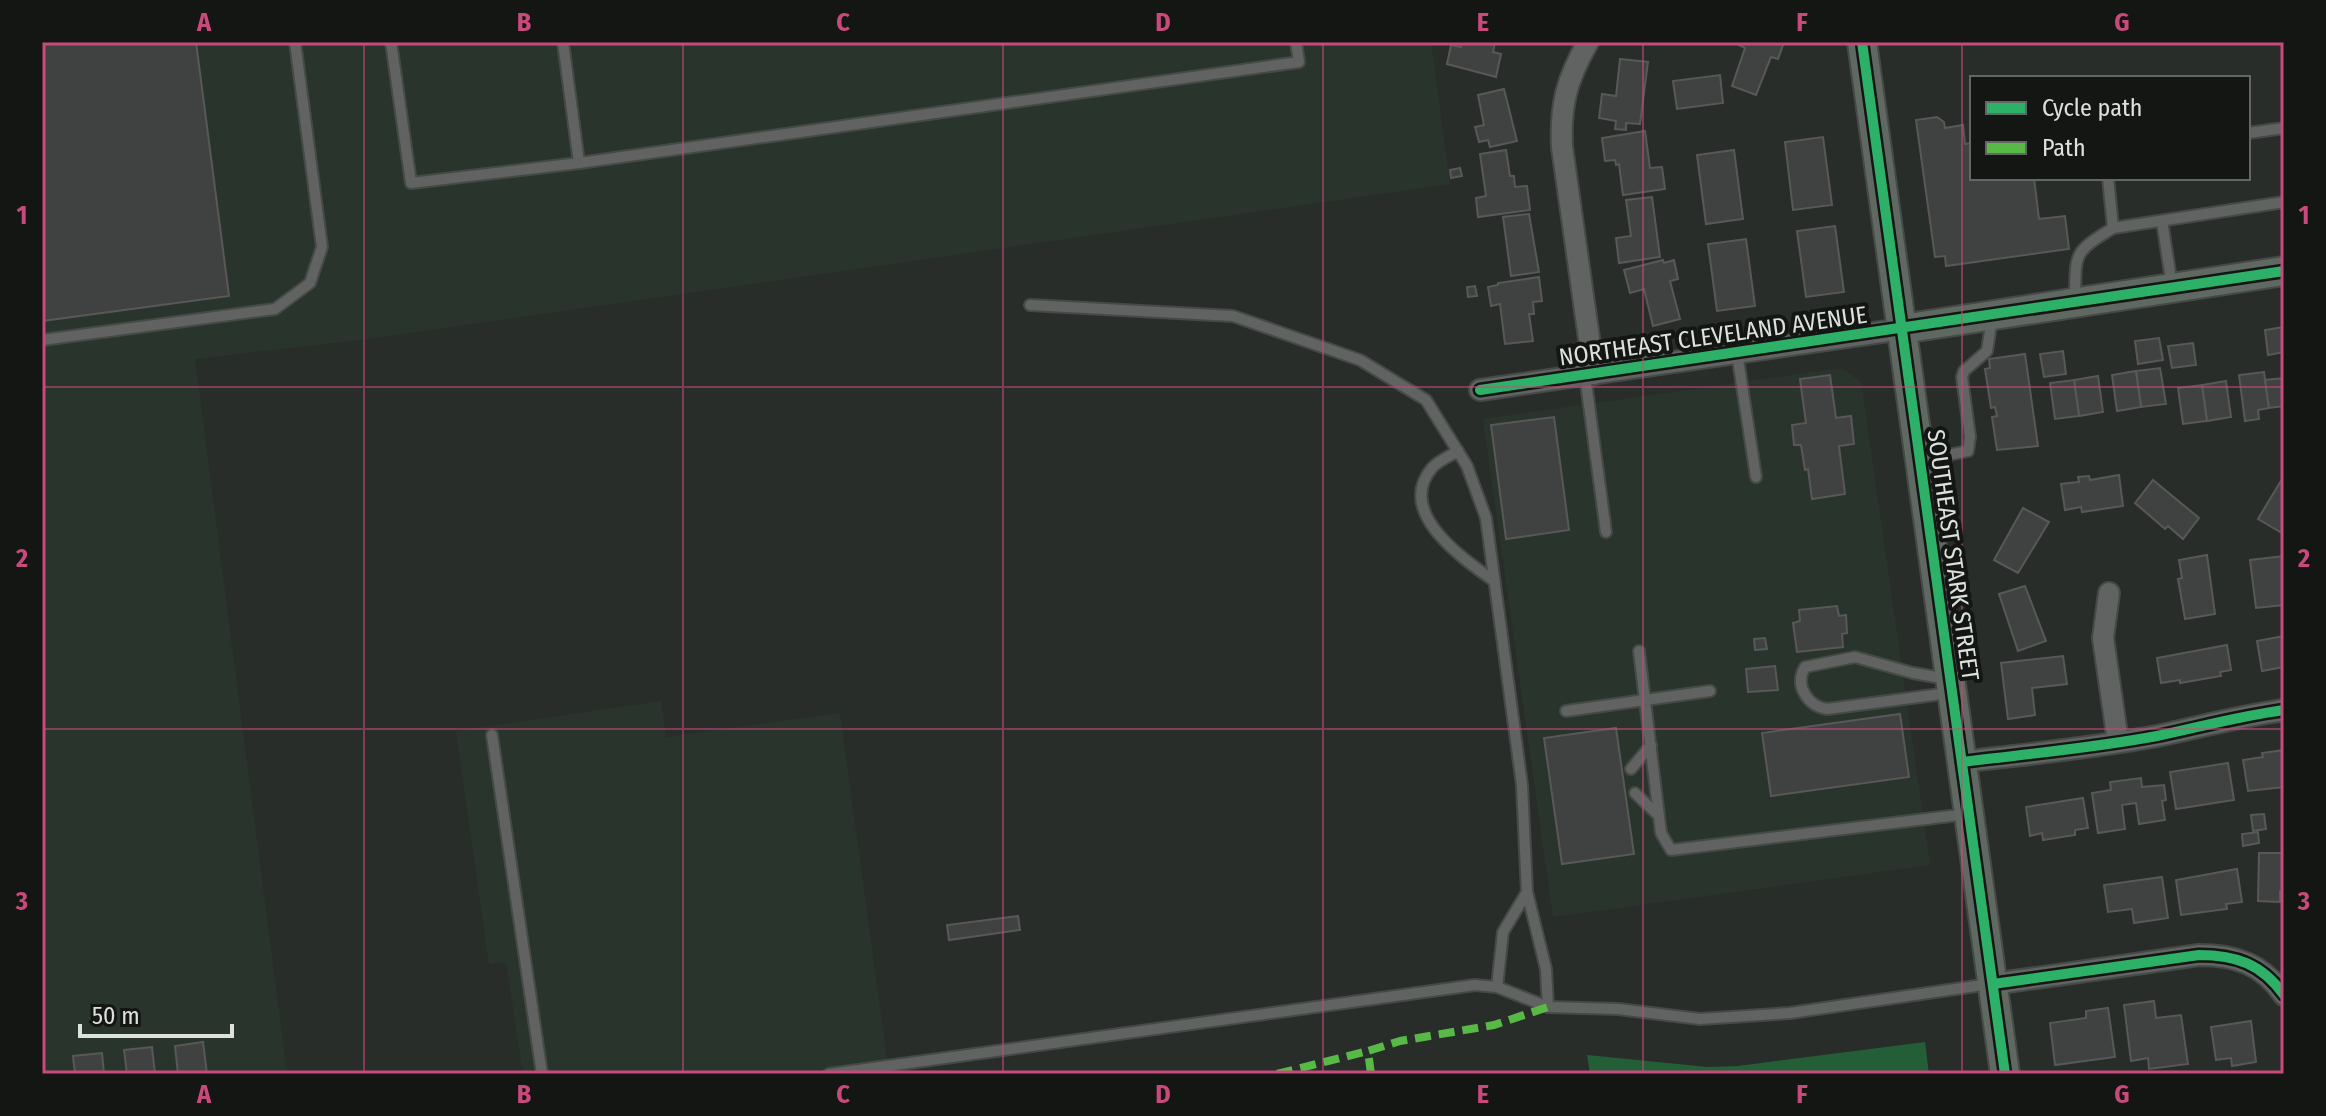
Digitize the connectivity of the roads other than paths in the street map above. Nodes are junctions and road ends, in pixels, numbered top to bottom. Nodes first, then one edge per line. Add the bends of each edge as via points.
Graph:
1 (295, 42) edge
2 (391, 42) edge
3 (563, 42) edge
4 (1296, 42) edge
5 (1588, 42) edge
6 (1862, 42) edge
7 (2284, 128) edge
8 (2250, 133) edge
9 (579, 163) junction
10 (2108, 180) edge
11 (2284, 202) edge
12 (2162, 221) junction
13 (2113, 228) junction
14 (2284, 271) edge
15 (2173, 288) junction
16 (2075, 302) junction
17 (1030, 305) dead end
18 (1992, 315) junction
19 (1902, 329) junction
20 (42, 340) edge
21 (1737, 353) junction
22 (1589, 375) junction
23 (1480, 390) dead end
24 (1458, 451) junction
25 (1920, 460) junction
26 (1756, 477) dead end
27 (1606, 532) dead end
28 (1494, 581) junction
29 (2109, 593) dead end
30 (1639, 651) dead end
31 (1951, 686) junction
32 (1710, 691) dead end
33 (1646, 701) junction
34 (2284, 710) edge
35 (1566, 711) dead end
36 (492, 735) dead end
37 (2118, 742) junction
38 (1651, 745) junction
39 (1962, 762) junction
40 (1631, 769) dead end
41 (1635, 793) dead end
42 (1969, 814) junction
43 (1659, 816) junction
44 (1527, 892) junction
45 (1993, 984) junction
46 (1497, 987) junction
47 (2284, 995) edge
48 (1548, 1007) junction
49 (542, 1074) edge
50 (829, 1074) edge
51 (2005, 1074) edge

1 - 20 lane via 322,247 310,283 275,309
2 - 9 lane via 411,183
3 - 9 lane
4 - 9 lane via 1299,62
5 - 22 street via 1564,94 1561,118
6 - 19 main road, SOUTHEAST STARK STREET
7 - 8 lane
10 - 13 lane
11 - 12 lane
12 - 13 lane
12 - 15 lane
13 - 16 lane via 2086,243 2078,255
14 - 15 main road, NORTHEAST CLEVELAND AVENUE
15 - 16 main road, NORTHEAST CLEVELAND AVENUE
16 - 18 main road, NORTHEAST CLEVELAND AVENUE
17 - 24 lane via 1233,316 1360,360 1426,400
18 - 19 main road, NORTHEAST CLEVELAND AVENUE
18 - 25 lane via 1987,351 1962,377 1968,451
19 - 21 street, NORTHEAST CLEVELAND AVENUE
19 - 25 main road, SOUTHEAST STARK STREET
21 - 22 street, NORTHEAST CLEVELAND AVENUE
21 - 26 lane
22 - 23 street, NORTHEAST CLEVELAND AVENUE
22 - 27 lane
24 - 28 lane via 1486,518
24 - 28 lane via 1433,465 1423,481 1427,522
25 - 31 main road, SOUTHEAST STARK STREET
28 - 44 lane via 1522,785
29 - 37 street via 2103,638
30 - 33 lane
31 - 31 lane via 1855,657 1805,667 1801,675 1808,701 1827,709
31 - 39 main road, SOUTHEAST STARK STREET
32 - 33 lane
33 - 35 lane
33 - 38 lane
34 - 37 street
36 - 49 lane
37 - 39 street
38 - 40 lane
38 - 43 lane
39 - 42 main road, SOUTHEAST STARK STREET
41 - 43 lane
42 - 43 lane via 1671,850
42 - 45 main road, SOUTHEAST STARK STREET
44 - 46 lane via 1503,932
44 - 48 lane via 1546,969
45 - 47 street via 2221,955 2268,963
45 - 48 lane via 1731,1018
45 - 51 main road, SOUTHEAST STARK STREET
46 - 48 lane
46 - 50 lane via 1475,985

